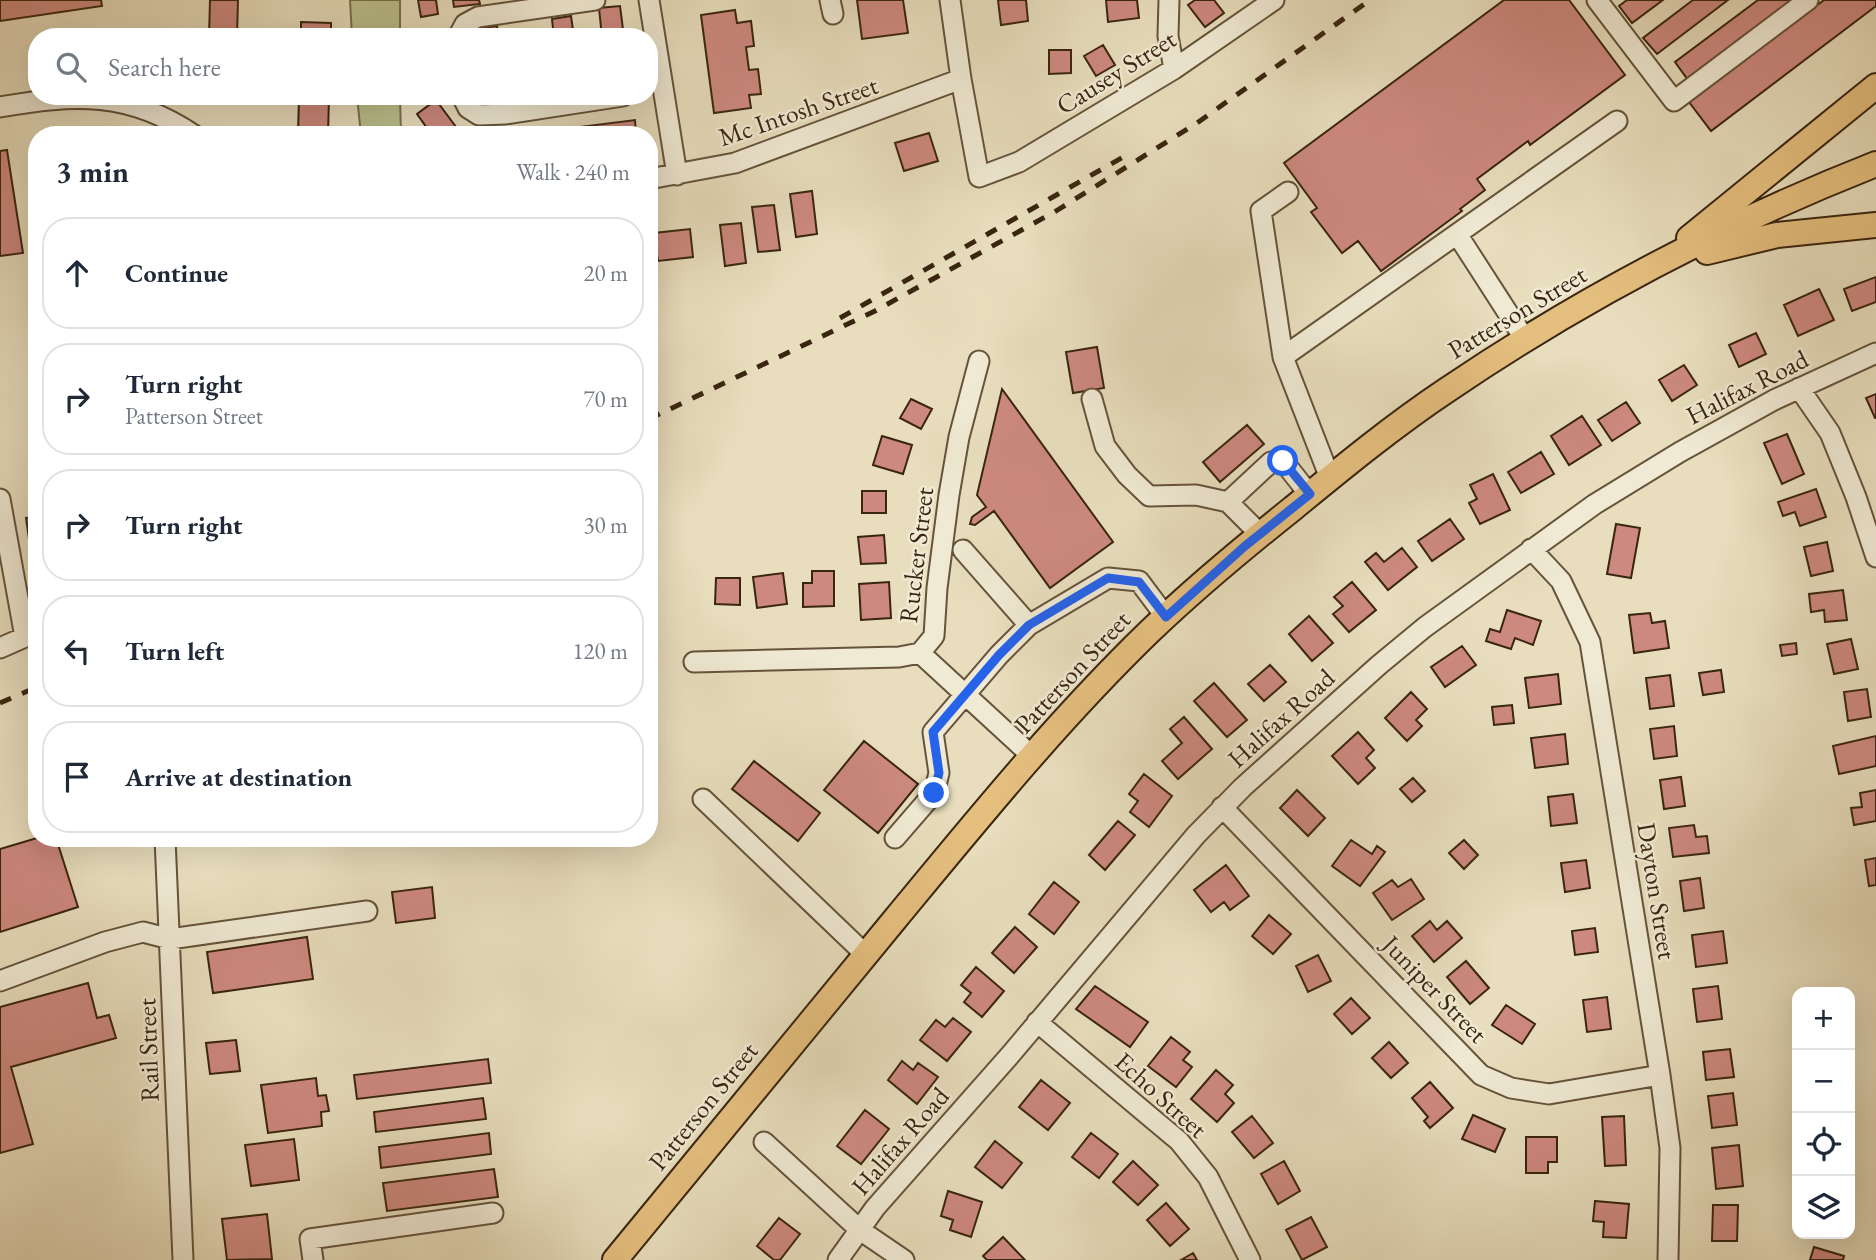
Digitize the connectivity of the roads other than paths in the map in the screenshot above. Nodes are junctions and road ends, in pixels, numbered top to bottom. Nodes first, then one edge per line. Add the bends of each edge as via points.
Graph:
1 (595, 0) edge
2 (649, 0) edge
3 (950, 0) edge
4 (1169, 0) edge
5 (1274, 0) edge
6 (1597, 0) edge
7 (1808, 0) edge
8 (463, 28) edge
9 (651, 28) edge
10 (1174, 69) junction
11 (961, 79) junction
12 (1876, 86) edge
13 (658, 99) edge
14 (28, 102) edge
15 (128, 105) edge
16 (466, 105) edge
17 (564, 105) edge
18 (0, 107) edge
19 (1617, 121) dead end
20 (178, 126) edge
21 (1876, 164) edge
22 (677, 175) junction
23 (658, 178) edge
24 (1288, 192) dead end
25 (1876, 225) edge
26 (1457, 234) junction
27 (1655, 264) junction
28 (1526, 341) junction
29 (1876, 354) edge
30 (1283, 357) junction
31 (979, 361) dead end
32 (1799, 388) junction
33 (1092, 399) dead end
34 (1330, 478) junction
35 (1310, 494) junction
36 (0, 499) edge
37 (1228, 502) junction
38 (1260, 534) junction
39 (1531, 549) junction
40 (963, 550) dead end
41 (1876, 557) edge
42 (1166, 617) junction
43 (1029, 625) junction
44 (0, 648) edge
45 (920, 653) junction
46 (694, 662) dead end
47 (965, 694) junction
48 (1033, 757) junction
49 (703, 799) dead end
50 (1222, 807) junction
51 (895, 838) dead end
52 (165, 847) edge
53 (367, 911) dead end
54 (170, 939) junction
55 (866, 955) junction
56 (0, 981) edge
57 (1037, 1022) junction
58 (1660, 1075) junction
59 (764, 1142) dead end
60 (494, 1213) dead end
61 (860, 1230) junction
62 (183, 1260) edge
63 (313, 1260) edge
64 (615, 1260) edge
65 (838, 1260) edge
66 (904, 1260) edge
67 (1250, 1260) edge
68 (1668, 1260) edge

1 - 8 street via 478,17
2 - 9 street
3 - 11 street
4 - 10 street via 1168,36
5 - 10 street, Causey Street
6 - 7 street via 1674,102
10 - 11 street, Causey Street via 1019,162 979,177
11 - 22 street, Mc Intosh Street via 736,163
12 - 27 main road
13 - 22 street
14 - 18 street
15 - 20 street via 150,110
16 - 17 street via 479,115
19 - 26 street
21 - 27 main road, Patterson Street
22 - 23 street, Mc Intosh Street
24 - 30 street via 1261,211
25 - 27 main road via 1777,235
26 - 28 street
26 - 30 street
27 - 28 main road, Patterson Street
28 - 34 main road, Patterson Street via 1447,390
29 - 32 street, Halifax Road
30 - 34 street
31 - 45 street, Rucker Street via 949,495 934,636
32 - 39 street, Halifax Road via 1680,452
32 - 41 street via 1830,433
33 - 37 street via 1105,446 1149,496 1196,495
34 - 35 main road, Patterson Street
35 - 37 street via 1283,461 1271,461
35 - 38 main road, Patterson Street
36 - 44 street via 24,637
37 - 38 street
38 - 42 main road, Patterson Street
39 - 50 street, Halifax Road via 1379,665
39 - 58 street, Dayton Street via 1561,581 1590,642
40 - 43 street
42 - 43 street via 1139,582 1108,578
42 - 48 main road, Patterson Street
43 - 47 street
45 - 46 street, Rucker Street
45 - 47 street
47 - 48 street
47 - 51 street via 933,732 939,773 934,793
48 - 55 main road, Patterson Street
49 - 55 street
50 - 57 street, Halifax Road
50 - 58 street, Juniper Street via 1481,1075 1511,1088 1549,1094
52 - 54 street, Rail Street
53 - 54 street
54 - 56 street via 143,932
54 - 62 street, Rail Street
55 - 64 main road, Patterson Street
57 - 61 street, Halifax Road
57 - 67 street, Echo Street via 1179,1141 1208,1177
58 - 68 street, Dayton Street via 1670,1148
59 - 61 street
60 - 63 street via 310,1239
61 - 65 street, Halifax Road
61 - 66 street

